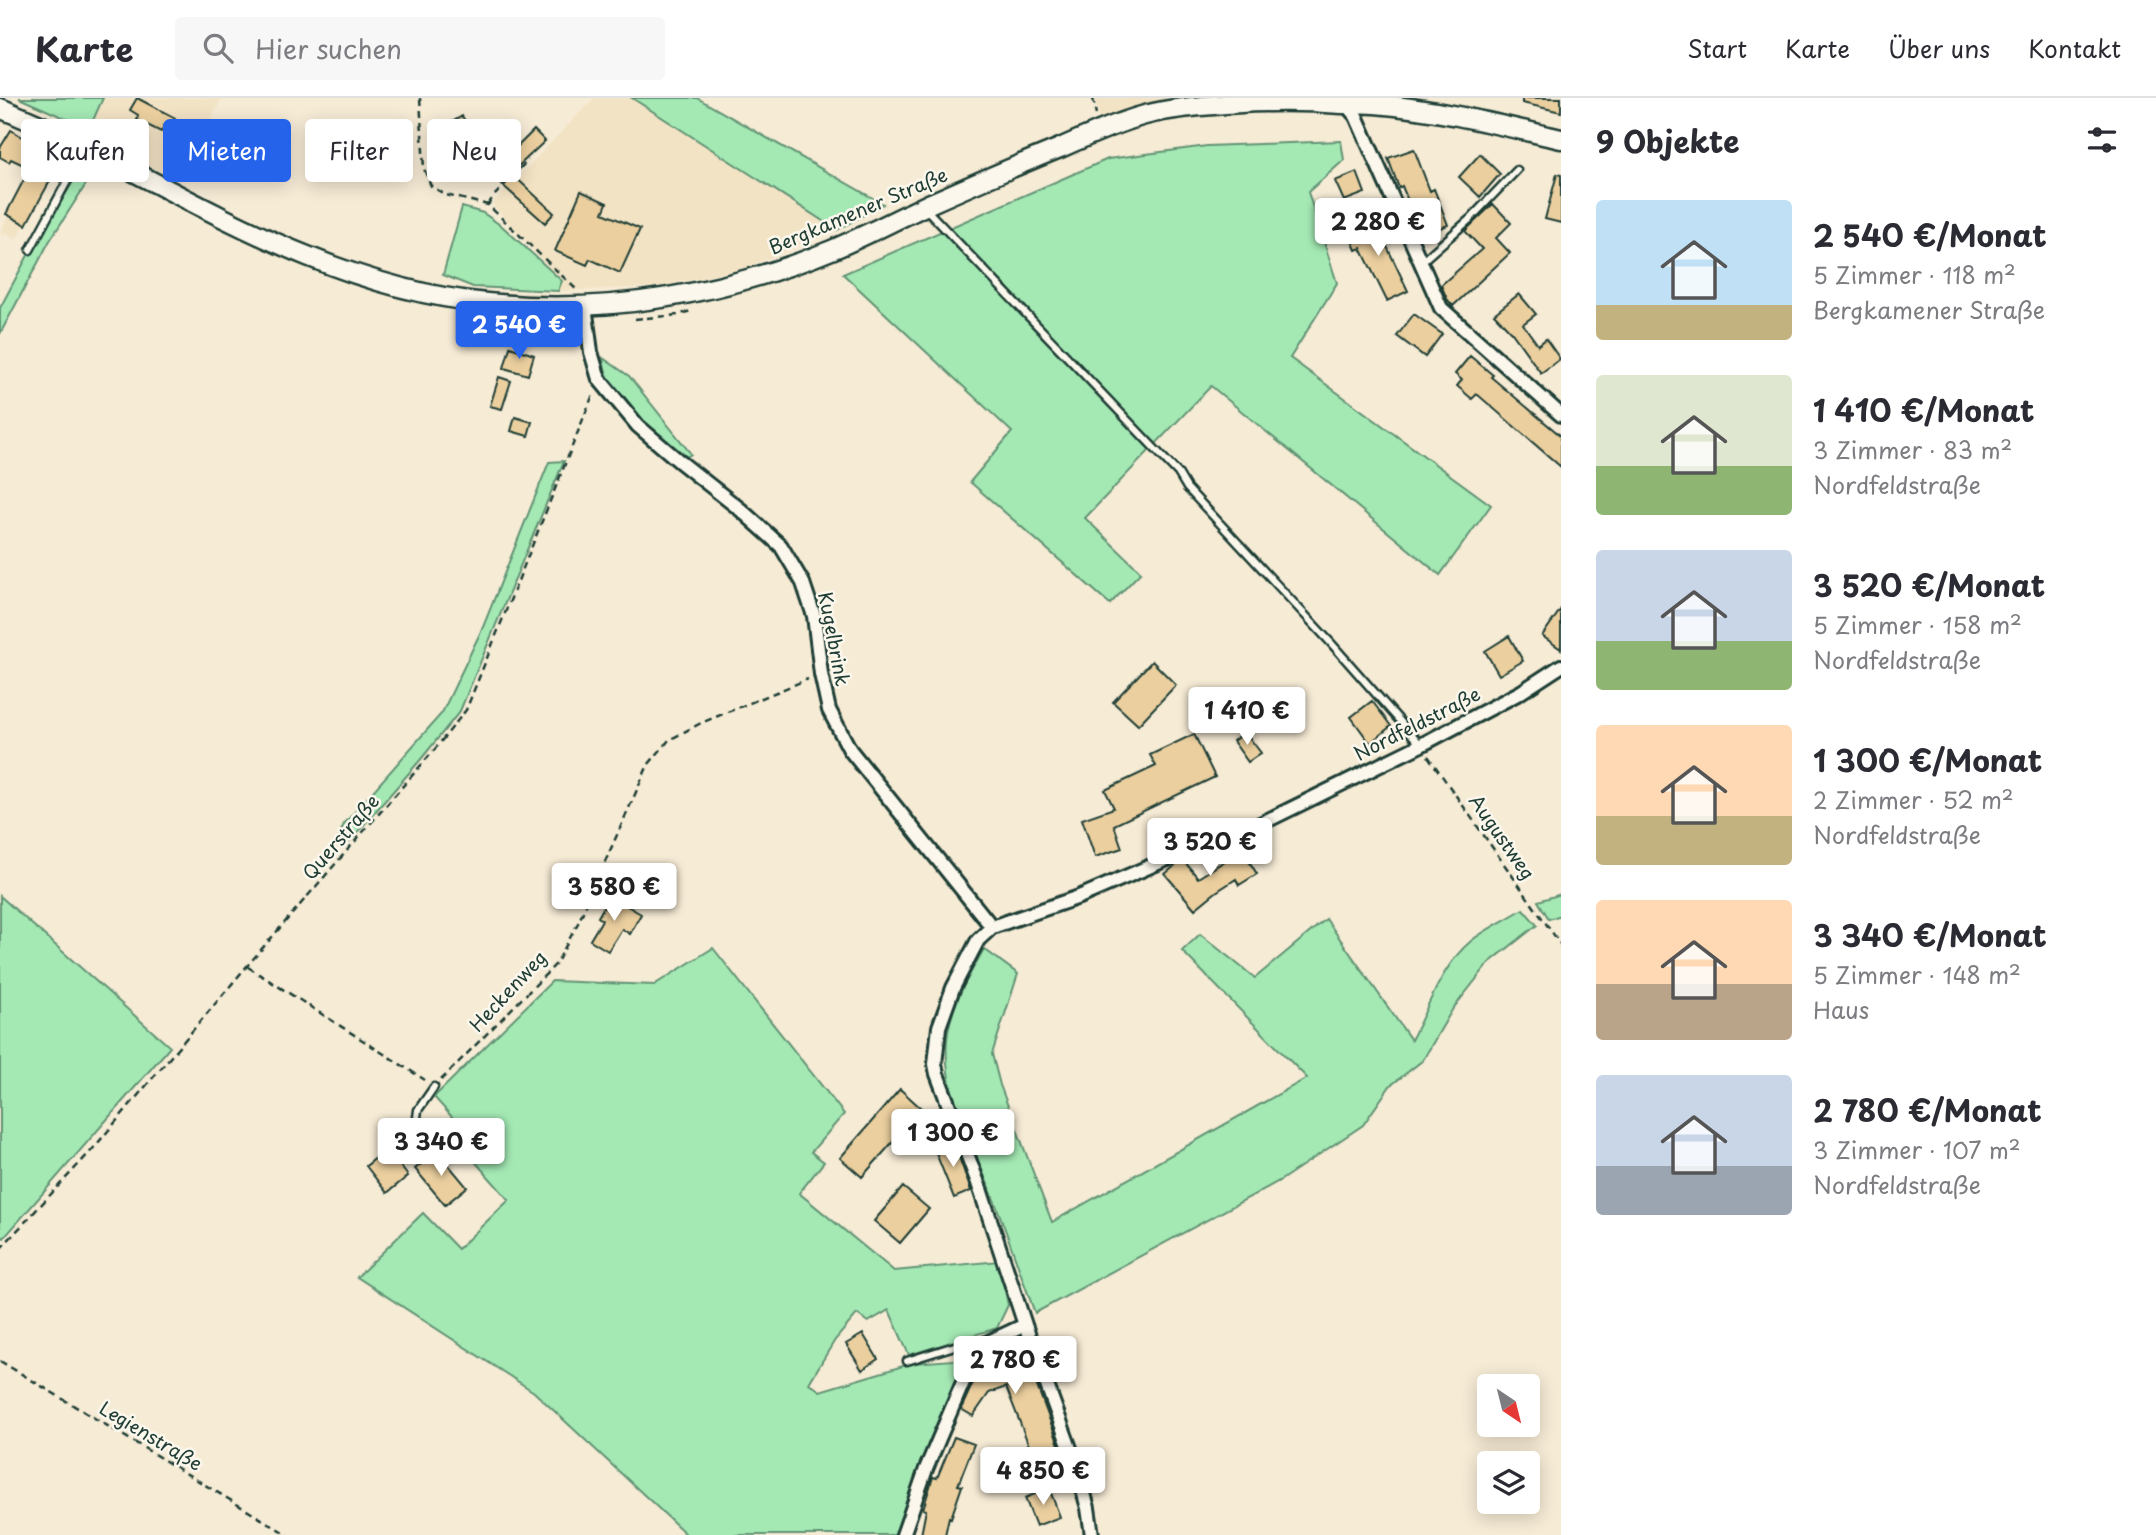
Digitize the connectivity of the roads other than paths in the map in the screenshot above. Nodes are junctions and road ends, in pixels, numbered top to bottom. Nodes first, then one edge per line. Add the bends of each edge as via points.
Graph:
1 (1343, 101) edge
2 (0, 108) edge
3 (24, 119) edge
4 (1561, 139) edge
5 (1517, 170) dead end
6 (149, 180) edge
7 (66, 182) edge
8 (923, 207) junction
9 (30, 250) dead end
10 (1420, 263) junction
11 (585, 306) junction
12 (1561, 415) edge
13 (1561, 666) edge
14 (1421, 745) junction
15 (992, 927) junction
16 (434, 1087) road end
17 (412, 1155) dead end
18 (1025, 1325) junction
19 (978, 1347) junction
20 (907, 1361) dead end
21 (902, 1535) edge
22 (1092, 1535) edge

1 - 4 street, Bergkamener Straße via 1468,118
1 - 8 street, Bergkamener Straße via 1263,101 1146,115
1 - 10 street via 1356,116
2 - 3 street, Bergkamener Straße
5 - 10 lane
6 - 11 street, Bergkamener Straße via 245,229 354,274 472,302
7 - 9 lane
8 - 11 street, Bergkamener Straße via 837,247 748,279 672,298
8 - 14 lane via 1178,473
10 - 12 street via 1441,308
11 - 15 street, Kugelbrink via 599,379 638,426 781,546 803,583 814,617 829,710 850,750
13 - 14 street, Nordfeldstraße
14 - 15 street, Nordfeldstraße via 1254,827
15 - 18 street via 978,940 953,988 939,1027 935,1064
16 - 17 lane via 418,1110
18 - 19 street
18 - 22 street via 1075,1462
19 - 20 lane via 964,1343
19 - 21 street

